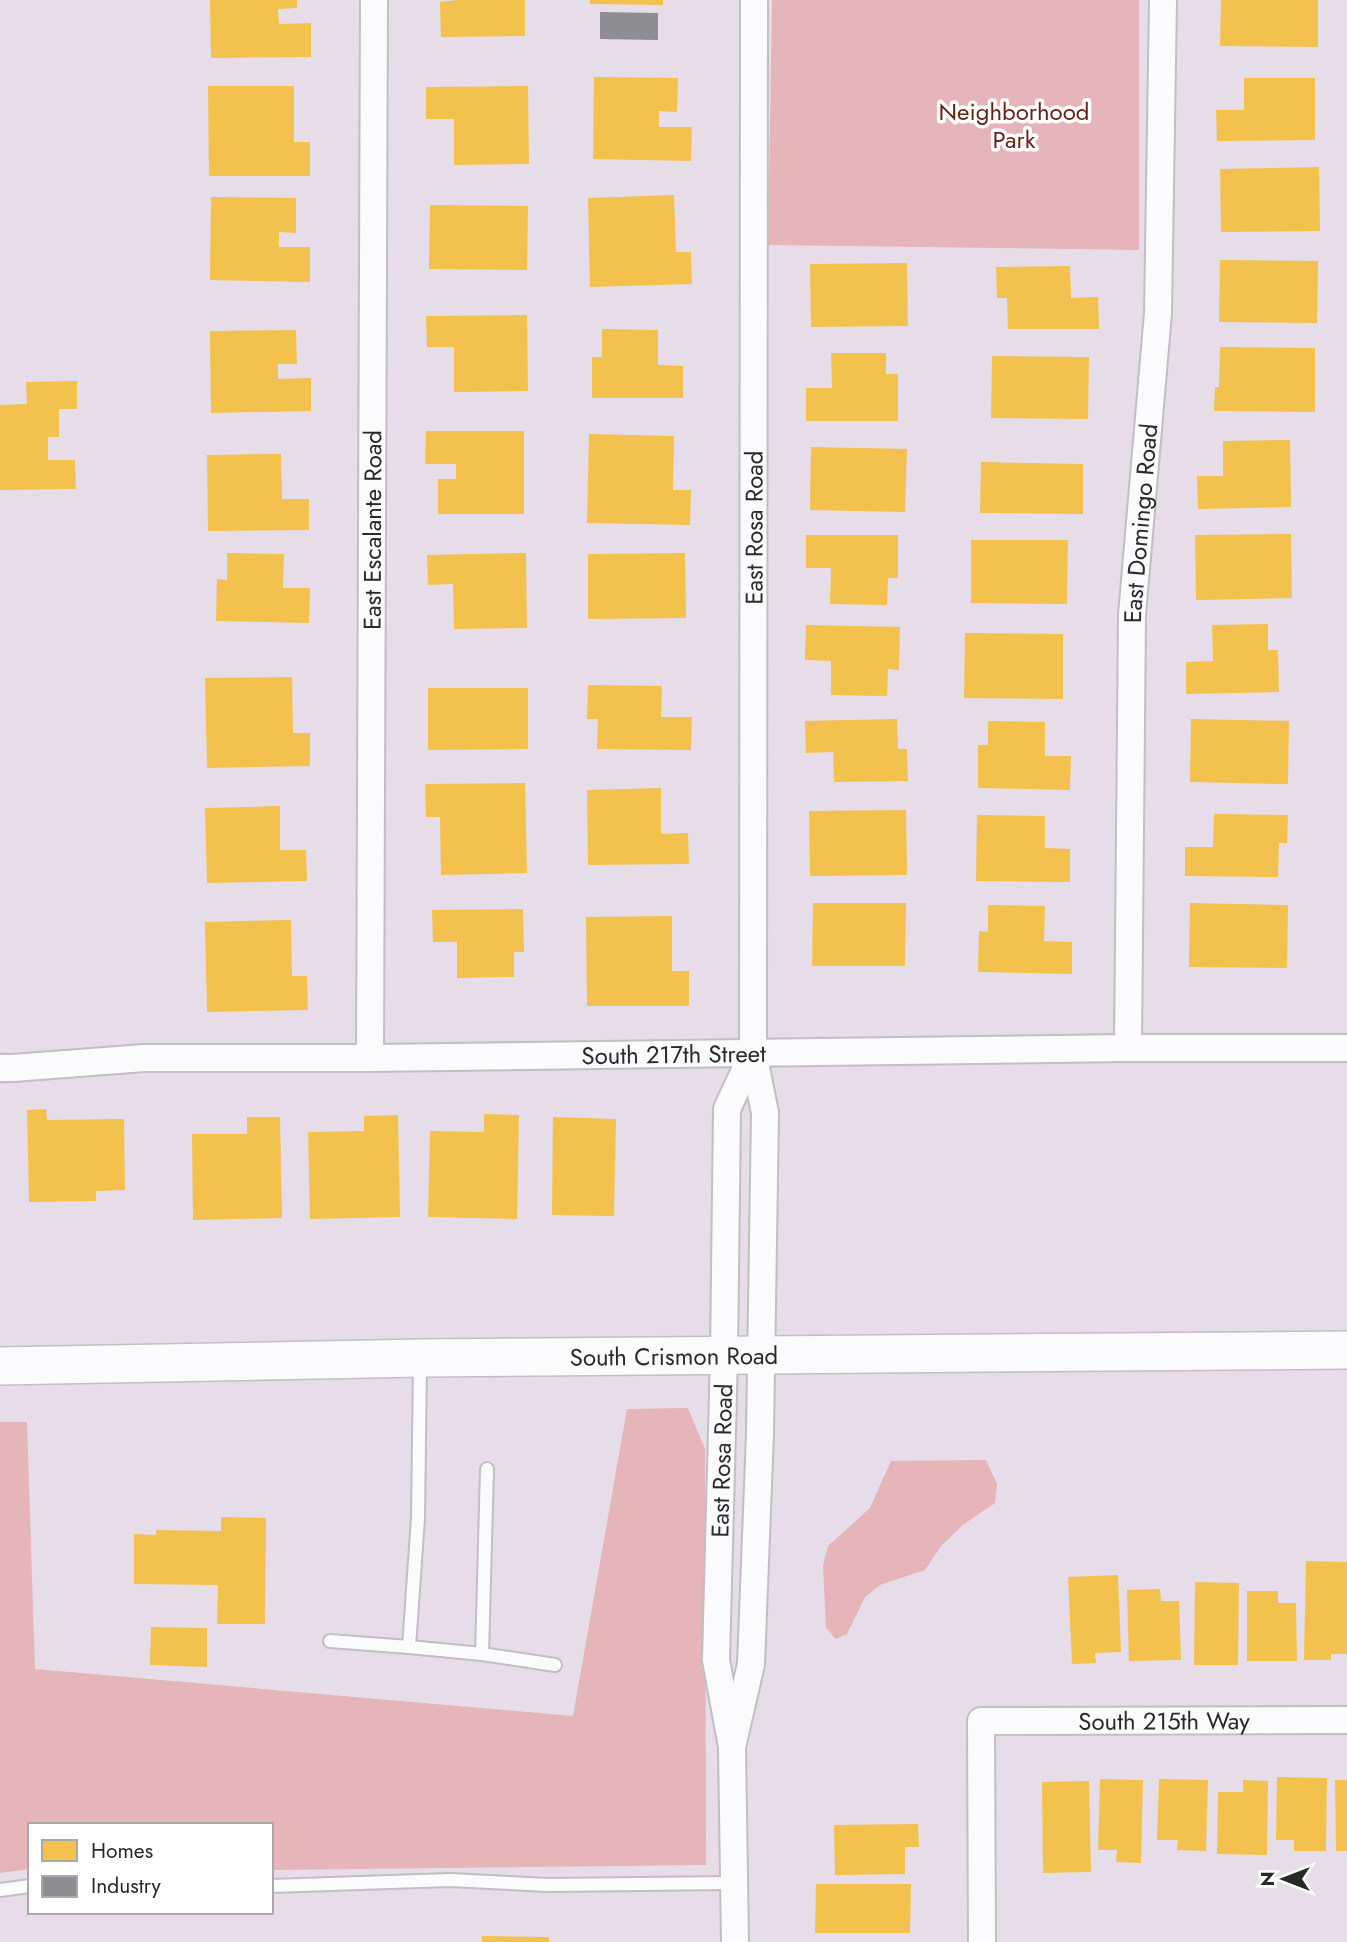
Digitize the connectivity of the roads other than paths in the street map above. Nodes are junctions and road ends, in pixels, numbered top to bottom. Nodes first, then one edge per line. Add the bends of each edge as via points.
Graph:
1 (374, 0) edge
2 (754, 0) edge
3 (1163, 0) edge
4 (1128, 1048) junction
5 (1347, 1048) edge
6 (753, 1053) junction
7 (370, 1058) junction
8 (0, 1068) edge
9 (1347, 1350) edge
10 (724, 1355) junction
11 (761, 1356) junction
12 (421, 1358) junction
13 (0, 1366) edge
14 (486, 1469) dead end
15 (330, 1641) dead end
16 (409, 1647) junction
17 (482, 1654) junction
18 (555, 1665) dead end
19 (1347, 1720) edge
20 (732, 1747) junction
21 (734, 1883) junction
22 (28, 1886) edge
23 (273, 1886) edge
24 (0, 1890) edge
25 (735, 1942) edge
26 (982, 1942) edge

1 - 7 street, East Escalante Road
2 - 6 street, East Rosa Road
3 - 4 street, East Domingo Road via 1158,313 1132,615
4 - 5 street, South 217th Street
4 - 6 street, South 217th Street
6 - 7 street, South 217th Street
6 - 10 street, East Rosa Road via 727,1109
6 - 11 street, East Rosa Road via 765,1113
7 - 8 street, South 217th Street via 144,1058
9 - 11 street, South Crismon Road
10 - 11 street, South Crismon Road
10 - 12 street, South Crismon Road
10 - 20 street, East Rosa Road via 716,1660
11 - 20 street, East Rosa Road via 751,1664
12 - 13 street, South Crismon Road
12 - 16 lane via 418,1518
14 - 17 lane
15 - 16 lane
16 - 17 lane
17 - 18 lane
19 - 26 street, South 215th Way via 981,1721
20 - 21 street, East Rosa Road
21 - 23 lane via 548,1885 450,1880
21 - 25 street, East Rosa Road
22 - 24 lane

